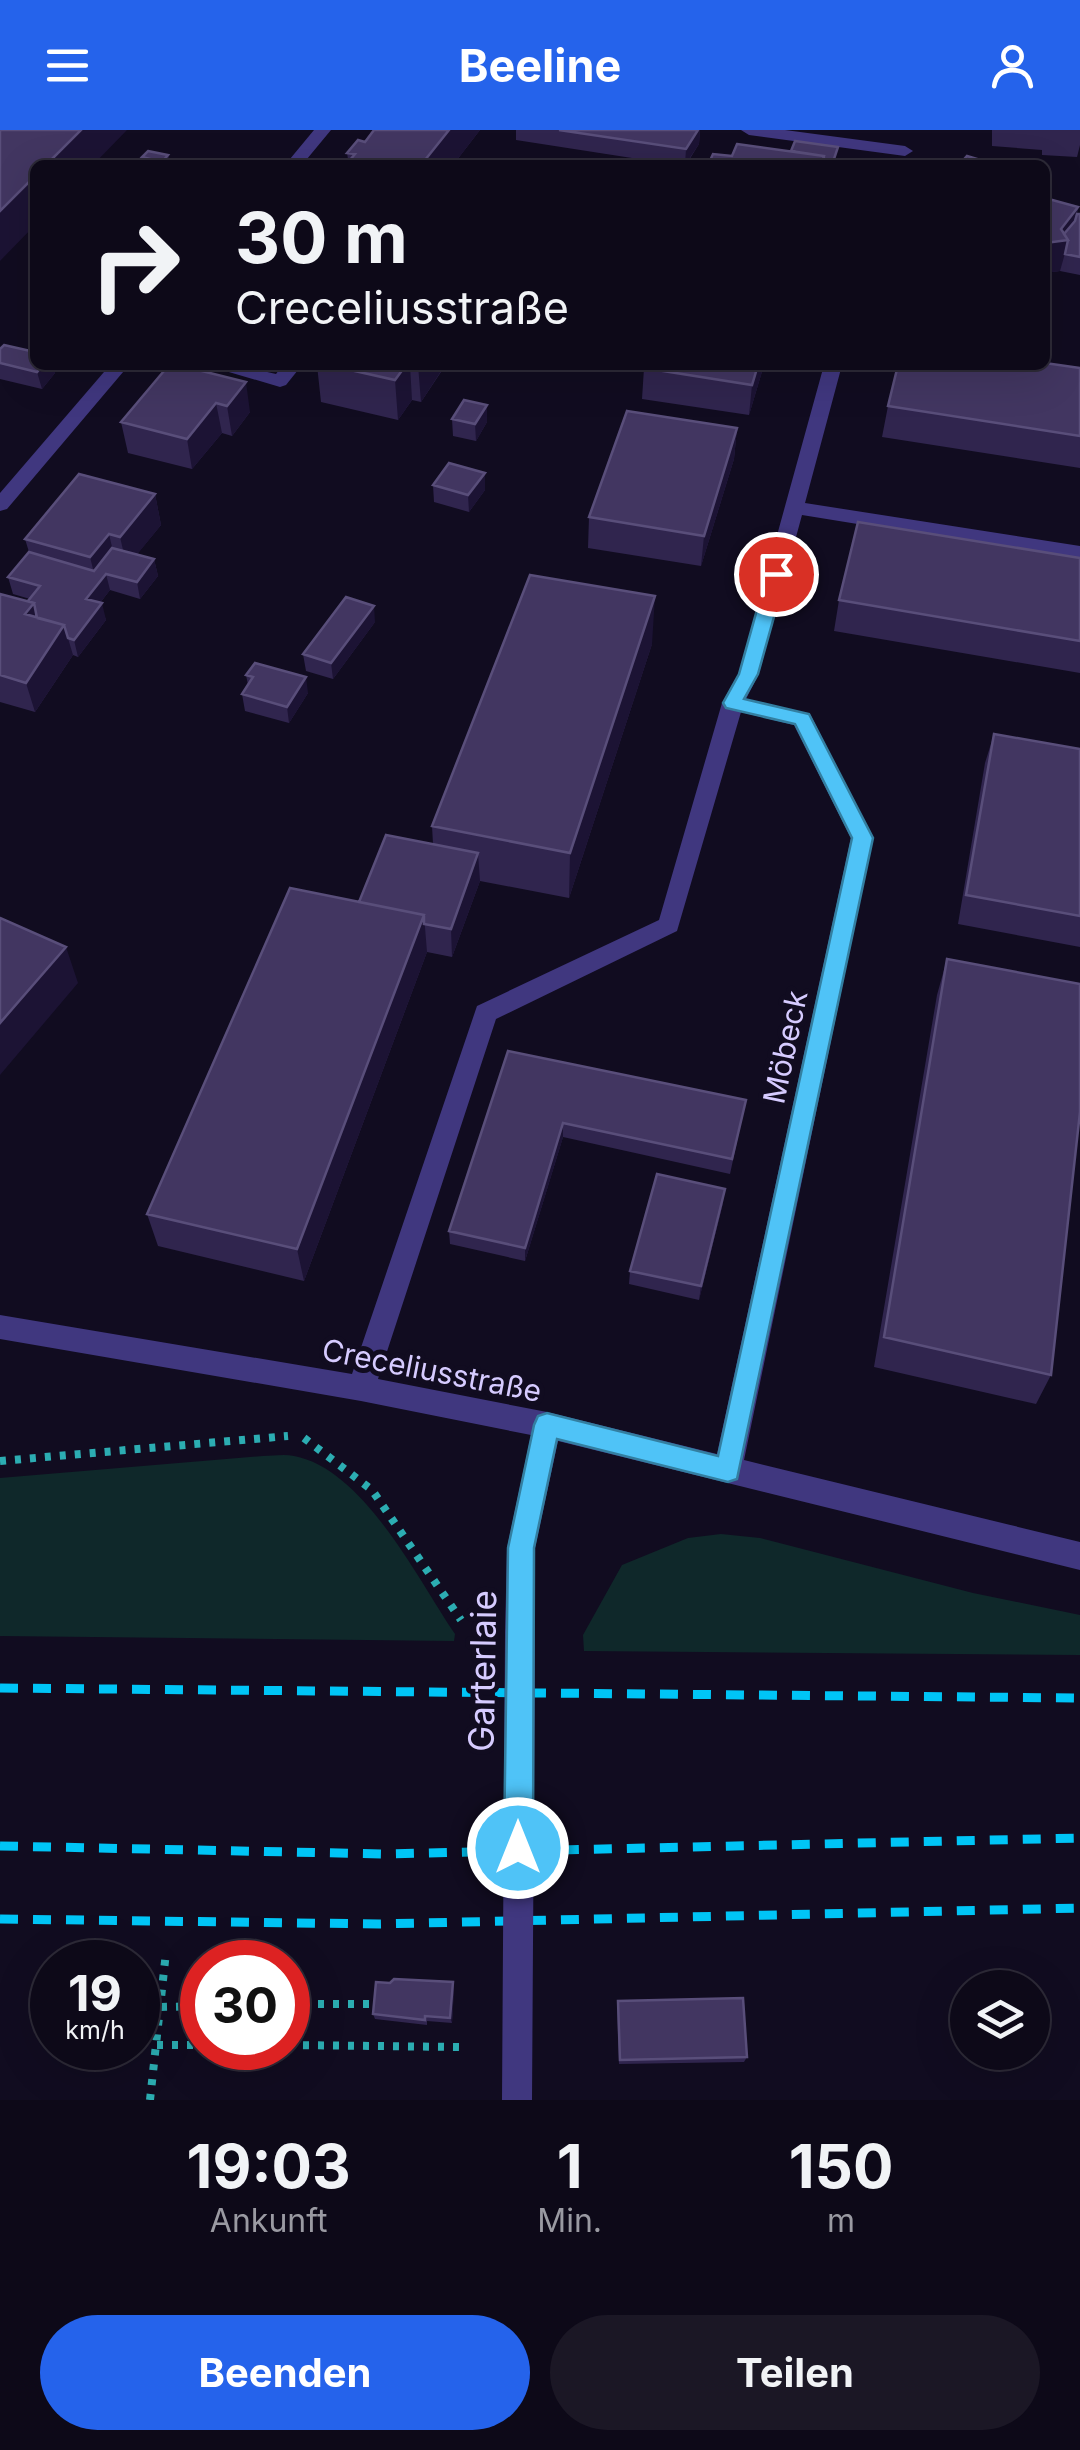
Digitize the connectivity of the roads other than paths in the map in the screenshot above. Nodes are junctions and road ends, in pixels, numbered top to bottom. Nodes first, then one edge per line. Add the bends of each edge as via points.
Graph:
1 (323, 130) edge
2 (749, 130) edge
3 (910, 130) edge
4 (903, 158) edge
5 (297, 160) edge
6 (116, 370) edge
7 (235, 370) edge
8 (289, 370) edge
9 (832, 370) edge
10 (0, 505) edge
11 (795, 508) junction
12 (1080, 552) edge
13 (732, 703) junction
14 (0, 1327) edge
15 (361, 1388) junction
16 (547, 1425) junction
17 (728, 1470) junction
18 (1080, 1556) edge
19 (517, 2100) edge

1 - 5 street
2 - 4 street
3 - 4 street
6 - 10 street
7 - 8 street via 280,381
9 - 11 street
11 - 12 street
11 - 13 street via 749,674
13 - 15 street via 669,925 486,1013
13 - 17 street, Möbeck via 802,719 862,838
14 - 15 street, Creceliusstraße
15 - 16 street, Creceliusstraße
16 - 17 street, Creceliusstraße
16 - 19 street, Garterlaie, bridge via 521,1548
17 - 18 street, Creceliusstraße

